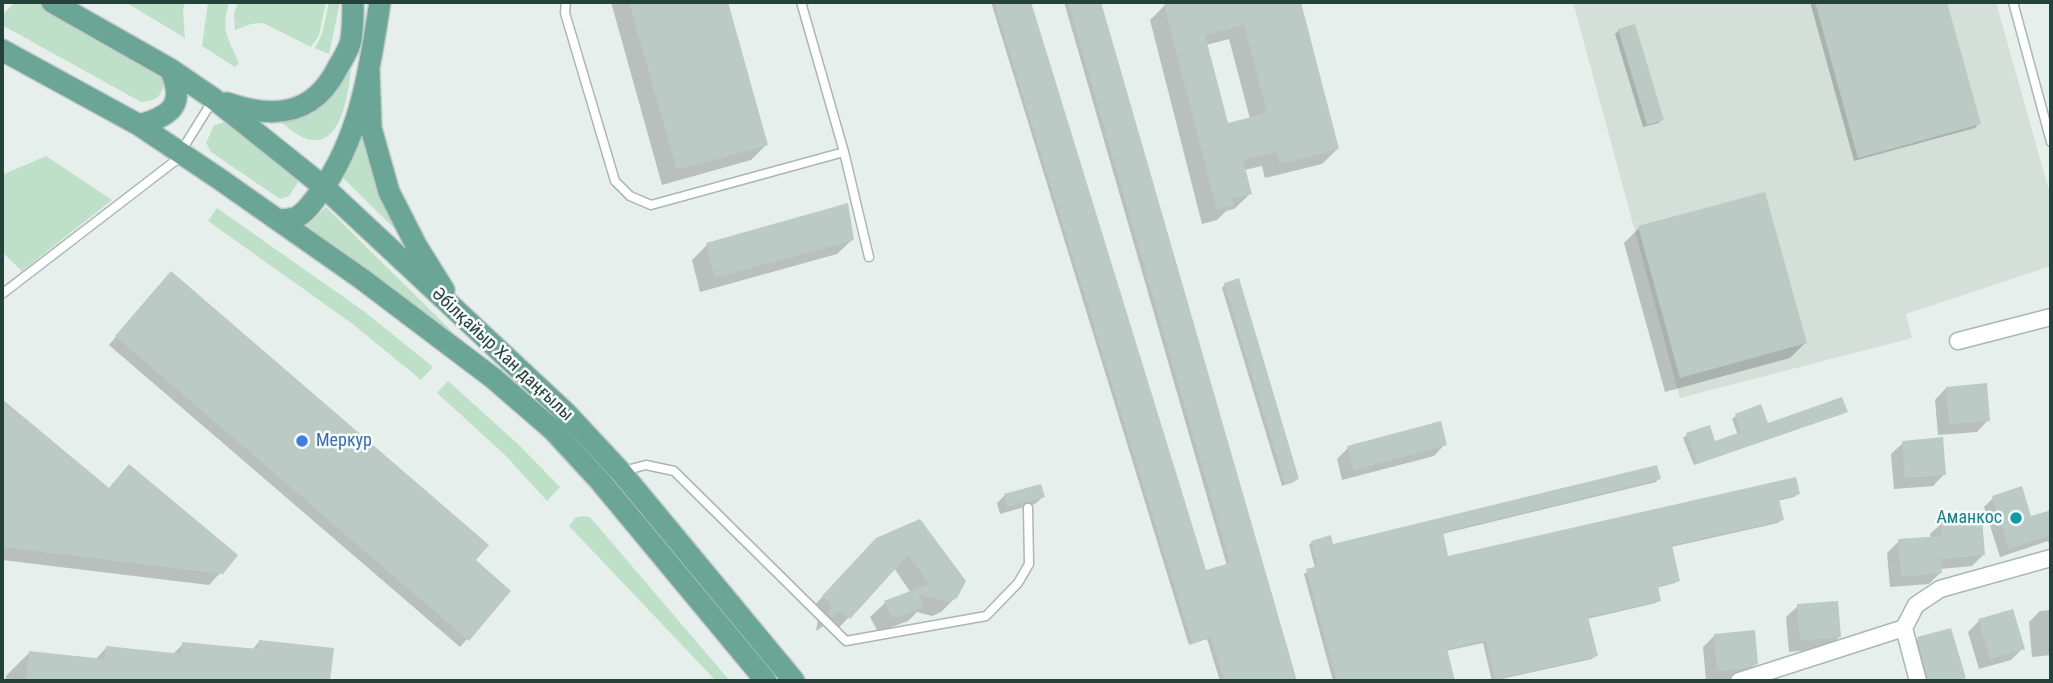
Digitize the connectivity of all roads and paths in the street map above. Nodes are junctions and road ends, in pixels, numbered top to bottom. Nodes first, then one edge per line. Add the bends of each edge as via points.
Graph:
1 (52, 2) edge
2 (354, 2) edge
3 (380, 2) edge
4 (566, 2) edge
5 (801, 2) edge
6 (2013, 2) edge
7 (2, 50) edge
8 (170, 69) junction
9 (369, 72) junction
10 (214, 99) junction
11 (139, 125) junction
12 (2051, 142) edge
13 (844, 152) junction
14 (181, 153) junction
15 (324, 187) junction
16 (279, 220) junction
17 (869, 257) dead end
18 (2, 294) edge
19 (2051, 317) edge
20 (462, 318) junction
21 (1958, 341) dead end
22 (620, 471) junction
23 (1028, 508) dead end
24 (2051, 558) edge
25 (1904, 628) junction
26 (766, 681) edge
27 (794, 681) edge
28 (1739, 681) edge
29 (1918, 681) edge

1 - 8 main road, Әбілқайыр Хан даңғылы
2 - 10 main road via 350,43 329,84 311,103 285,113 246,110
3 - 9 main road
4 - 13 lane via 565,13 615,181 630,196 652,205
5 - 13 lane
6 - 12 lane
7 - 11 main road, Әбілқайыр Хан даңғылы
8 - 10 main road, Әбілқайыр Хан даңғылы
8 - 11 main road via 178,87 175,102 158,120
9 - 15 main road via 341,160
9 - 20 main road via 371,128 389,192
10 - 14 lane
10 - 15 main road, Әбілқайыр Хан даңғылы
11 - 14 main road, Әбілқайыр Хан даңғылы
13 - 17 lane
14 - 16 main road, Әбілқайыр Хан даңғылы
14 - 18 lane
15 - 16 main road via 298,217
15 - 20 main road, Әбілқайыр Хан даңғылы
16 - 26 main road, Әбілқайыр Хан даңғылы via 494,378 554,430
19 - 21 street
20 - 22 main road, Әбілқайыр Хан даңғылы via 512,360
22 - 23 lane via 646,465 674,471 846,641 986,616 1018,583 1029,564
22 - 27 main road, Әбілқайыр Хан даңғылы
24 - 25 street via 1940,589 1916,605
25 - 28 street
25 - 29 street

